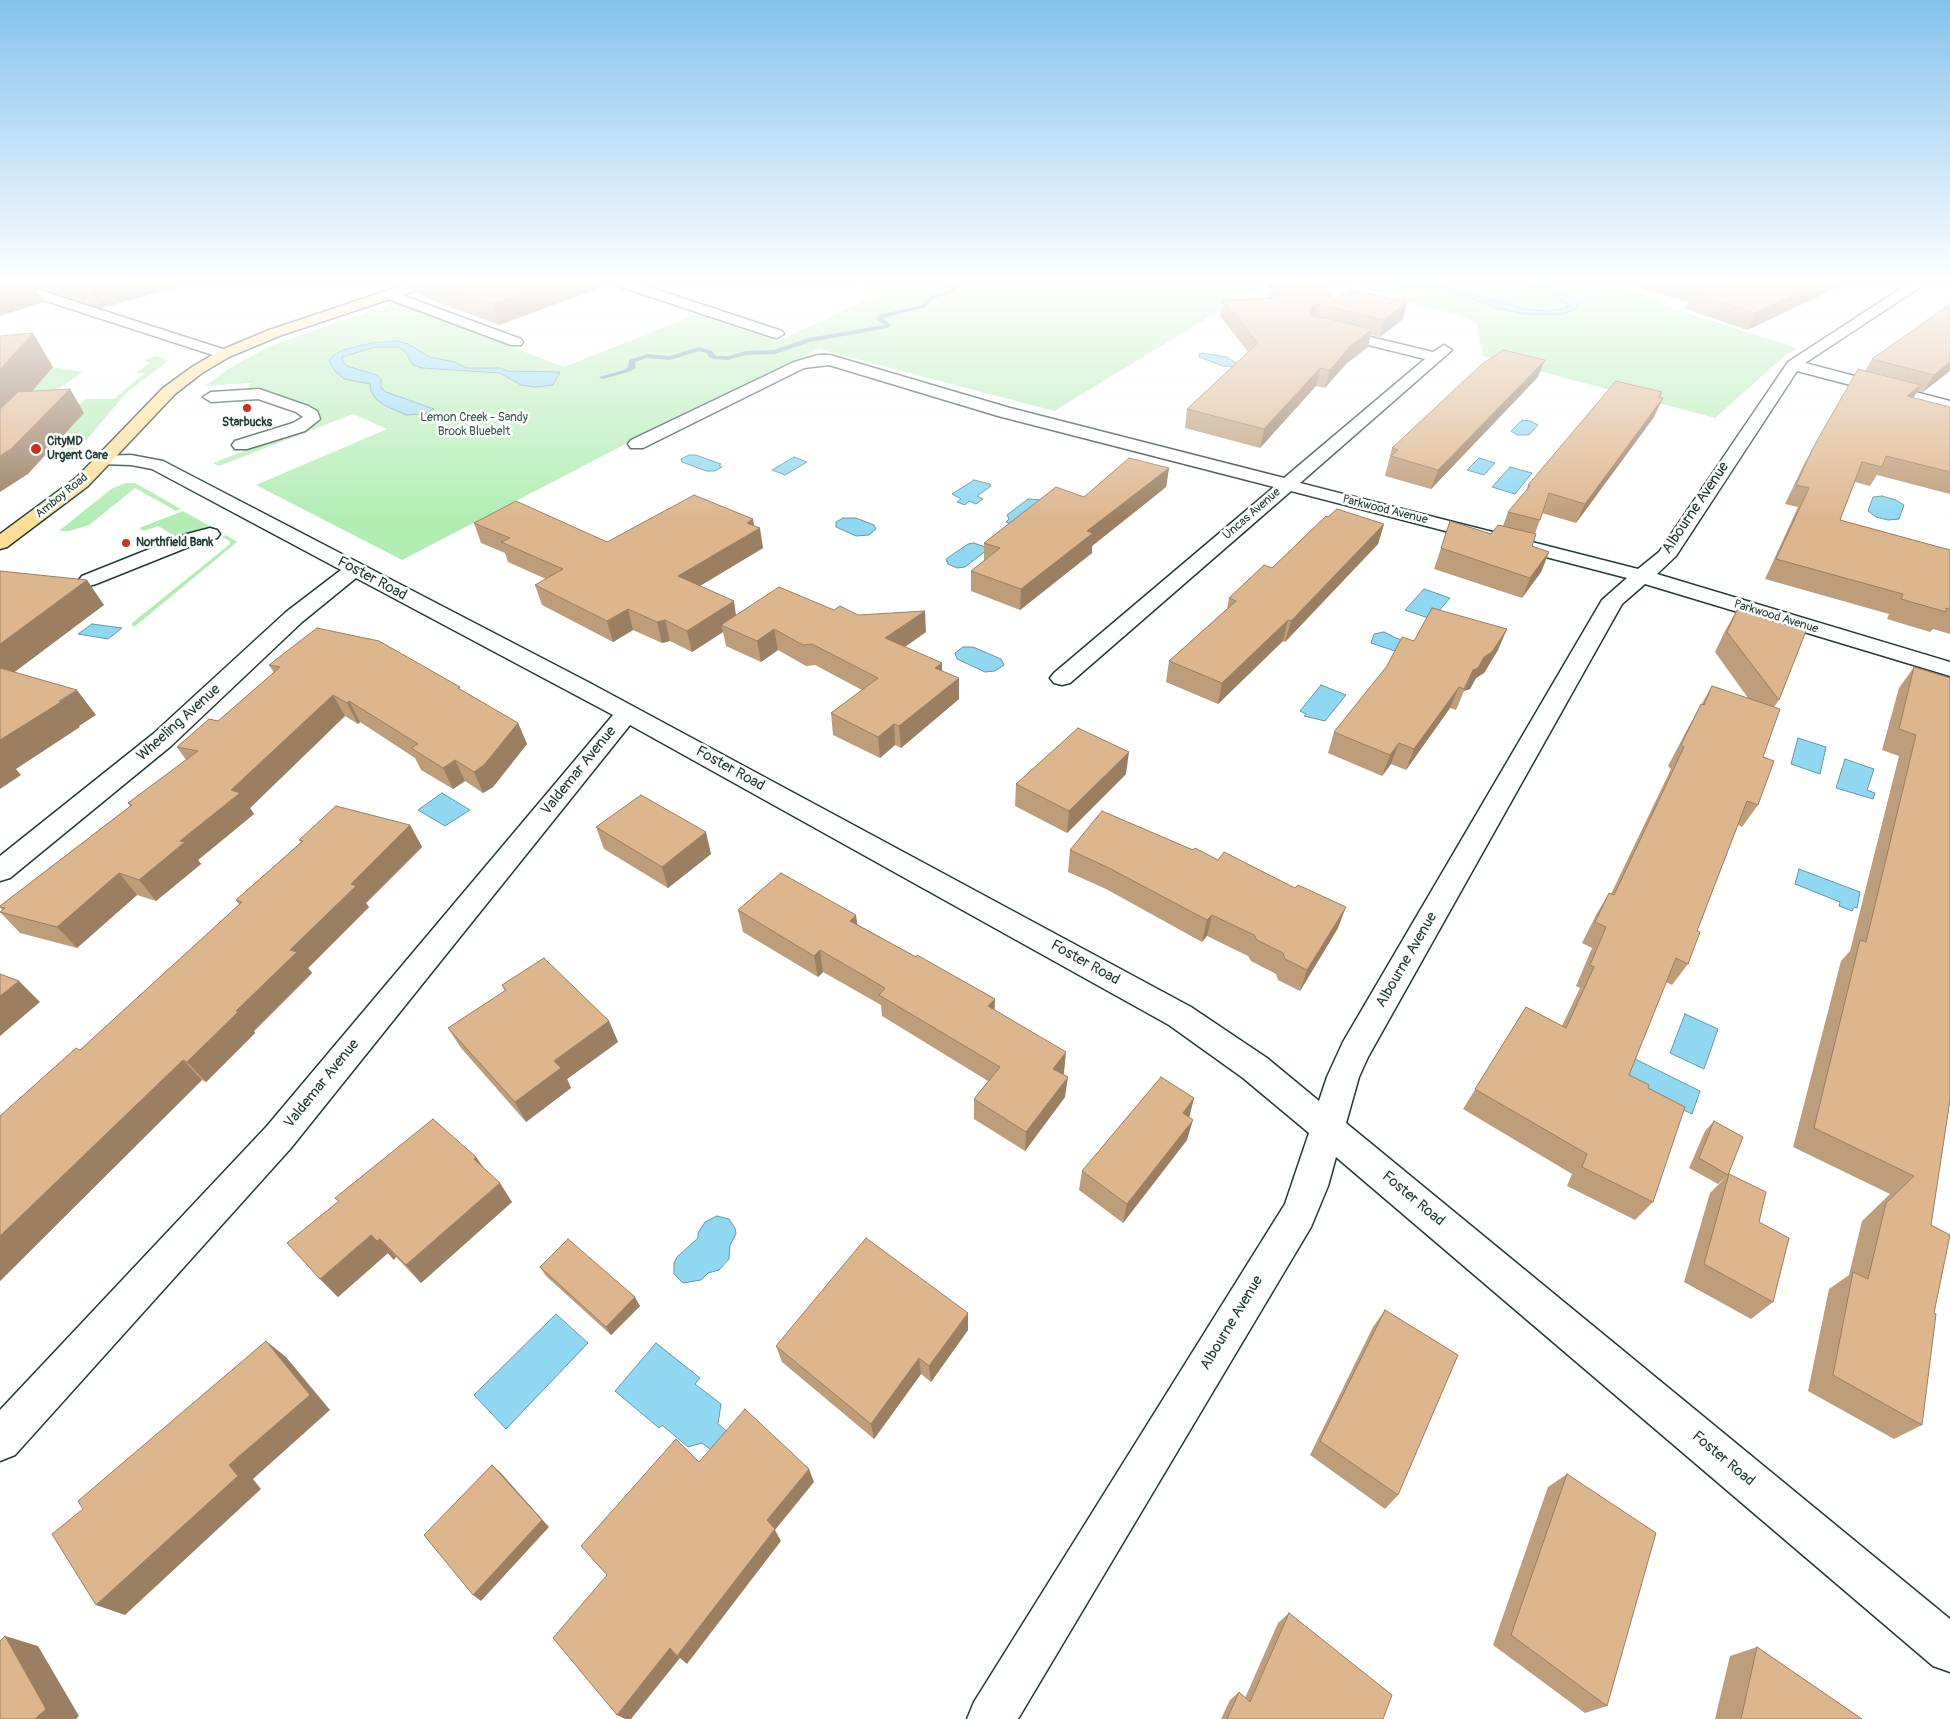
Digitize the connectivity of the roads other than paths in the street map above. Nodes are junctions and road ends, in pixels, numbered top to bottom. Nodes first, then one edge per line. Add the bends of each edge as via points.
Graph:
1 (214, 360) edge
2 (817, 360) edge
3 (820, 360) edge
4 (1433, 360) edge
5 (1800, 360) edge
6 (1793, 365) junction
7 (211, 397) dead end
8 (1950, 406) edge
9 (637, 444) dead end
10 (241, 446) dead end
11 (106, 460) junction
12 (1286, 485) junction
13 (208, 537) dead end
14 (0, 543) edge
15 (354, 570) junction
16 (1642, 576) junction
17 (93, 583) dead end
18 (1950, 669) edge
19 (1062, 678) dead end
20 (627, 713) junction
21 (0, 871) edge
22 (1328, 1128) junction
23 (0, 1440) edge
24 (1950, 1649) edge
25 (991, 1719) edge

1 - 11 main road, Amboy Road via 169,391
2 - 9 street, Parkwood Avenue via 799,365
3 - 12 street, Parkwood Avenue via 840,362 1004,412
4 - 12 street, Uncas Avenue
5 - 6 street, Albourne Avenue
6 - 8 street
6 - 16 street, Albourne Avenue via 1666,556
7 - 10 street via 259,394 311,415 312,419 299,427
11 - 14 main road, Amboy Road
11 - 15 street, Foster Road via 157,465
12 - 16 street, Parkwood Avenue
12 - 19 street, Uncas Avenue
13 - 17 street
15 - 20 street, Foster Road
15 - 21 street, Wheeling Avenue via 294,617 162,740
16 - 18 street, Parkwood Avenue
16 - 22 street, Albourne Avenue via 1613,600 1358,1043 1343,1077
20 - 22 street, Foster Road via 1180,1016 1255,1068
20 - 23 street, Valdemar Avenue via 279,1137
22 - 24 street, Foster Road
22 - 25 street, Albourne Avenue via 1298,1215

